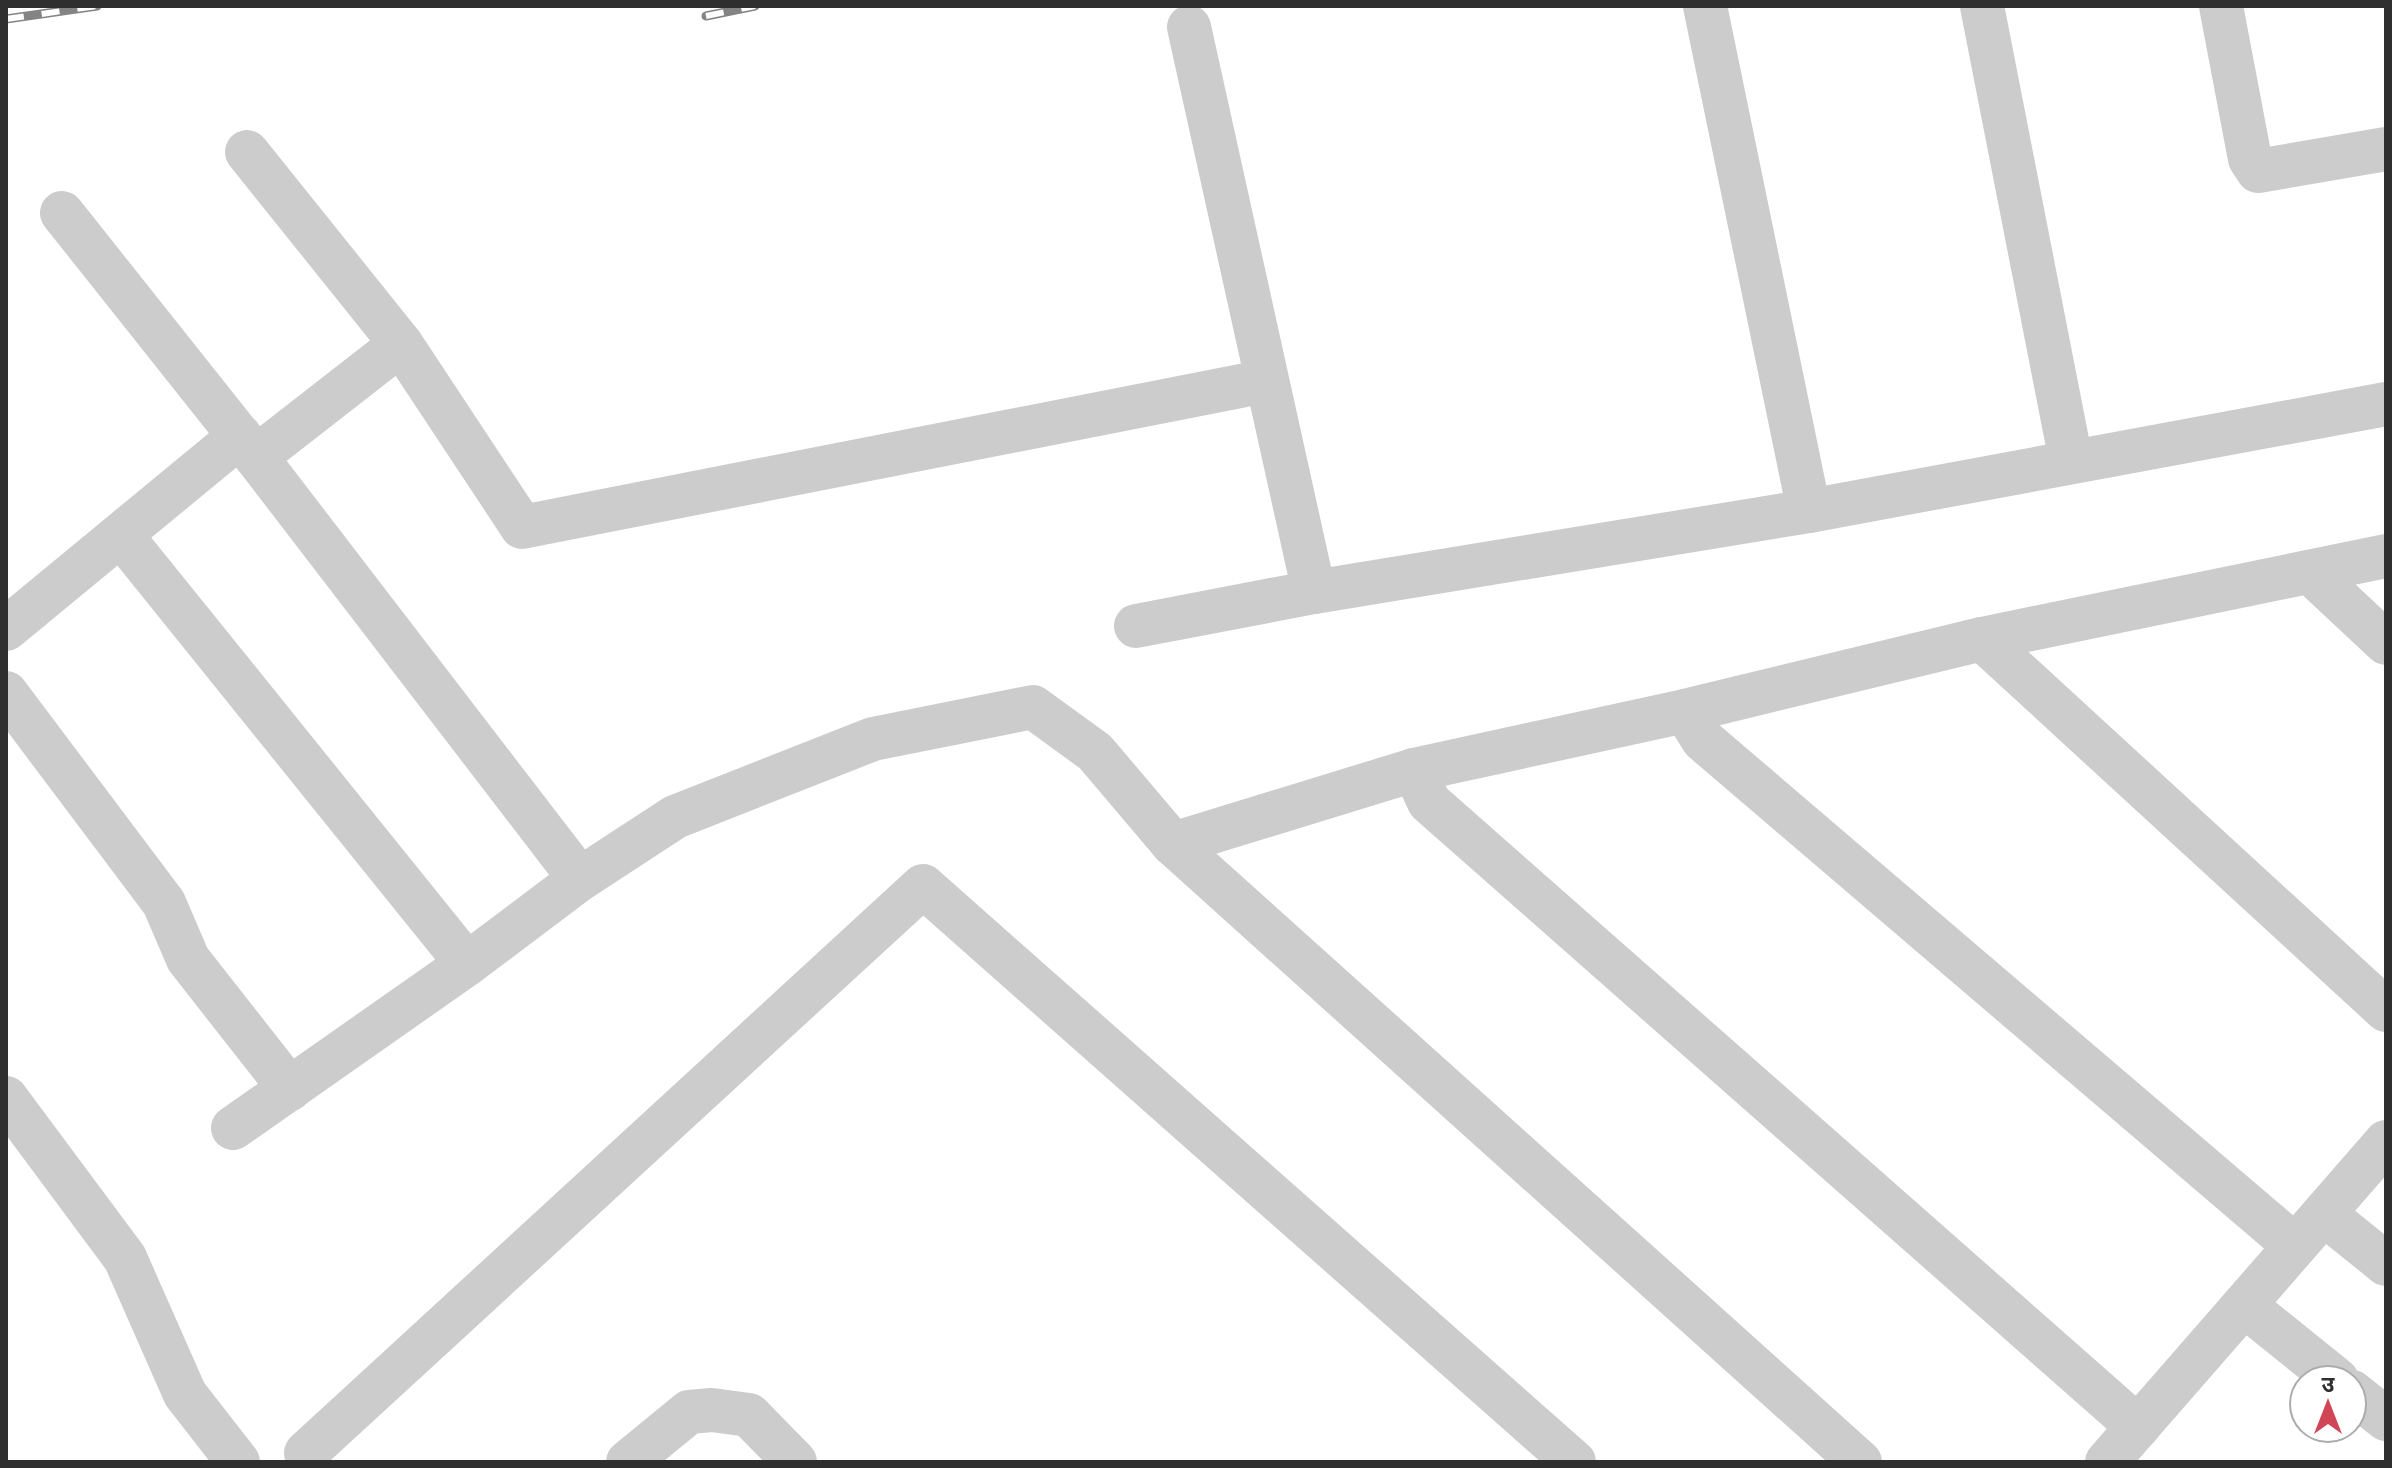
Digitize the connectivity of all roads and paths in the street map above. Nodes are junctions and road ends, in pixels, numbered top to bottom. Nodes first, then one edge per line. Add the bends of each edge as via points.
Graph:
1 (1705, 6) edge
2 (1982, 6) edge
3 (2221, 6) edge
4 (1189, 27) dead end
5 (2386, 149) edge
6 (247, 152) dead end
7 (62, 213) dead end
8 (401, 344) junction
9 (1266, 381) junction
10 (2386, 404) edge
11 (248, 446) junction
12 (2071, 461) junction
13 (1809, 511) junction
14 (121, 535) junction
15 (2386, 556) edge
16 (2310, 572) junction
17 (1314, 592) junction
18 (1136, 626) dead end
19 (6, 629) edge
20 (1982, 639) junction
21 (2386, 643) edge
22 (6, 693) edge
23 (1685, 711) junction
24 (1414, 770) junction
25 (1173, 844) junction
26 (580, 879) junction
27 (467, 964) junction
28 (2386, 1010) edge
29 (290, 1089) junction
30 (6, 1098) edge
31 (233, 1128) dead end
32 (2386, 1142) edge
33 (2324, 1214) junction
34 (2295, 1246) junction
35 (2386, 1264) edge
36 (2244, 1305) junction
37 (2317, 1364) edge
38 (2368, 1405) edge
39 (2386, 1419) edge
40 (2138, 1427) junction
41 (306, 1453) dead end
42 (238, 1462) edge
43 (628, 1462) edge
44 (795, 1462) edge
45 (1574, 1462) edge
46 (1860, 1462) edge
47 (2107, 1462) edge

1 - 13 street
2 - 12 street
3 - 5 street via 2250,159 2258,171
4 - 9 street
6 - 8 street
7 - 11 street
8 - 9 street via 522,527
8 - 11 street
9 - 17 street
10 - 12 street
11 - 14 street
11 - 26 street
12 - 13 street
13 - 17 street
14 - 19 street
14 - 27 street
15 - 16 street
16 - 20 street
16 - 21 street
17 - 18 street
20 - 23 street
20 - 28 street
22 - 29 street via 164,903 188,959
23 - 24 street
23 - 34 street via 1703,740
24 - 25 street
24 - 40 street via 1429,802
25 - 26 street via 1095,752 1033,707 873,739 675,817
25 - 46 street
26 - 27 street
27 - 29 street
29 - 31 street
30 - 42 street via 125,1258 185,1394
32 - 33 street
33 - 34 street
33 - 35 street
34 - 36 street
36 - 37 street
36 - 40 street
38 - 39 street
40 - 47 street
41 - 45 street via 923,886
43 - 44 street via 689,1412 712,1410 749,1415

